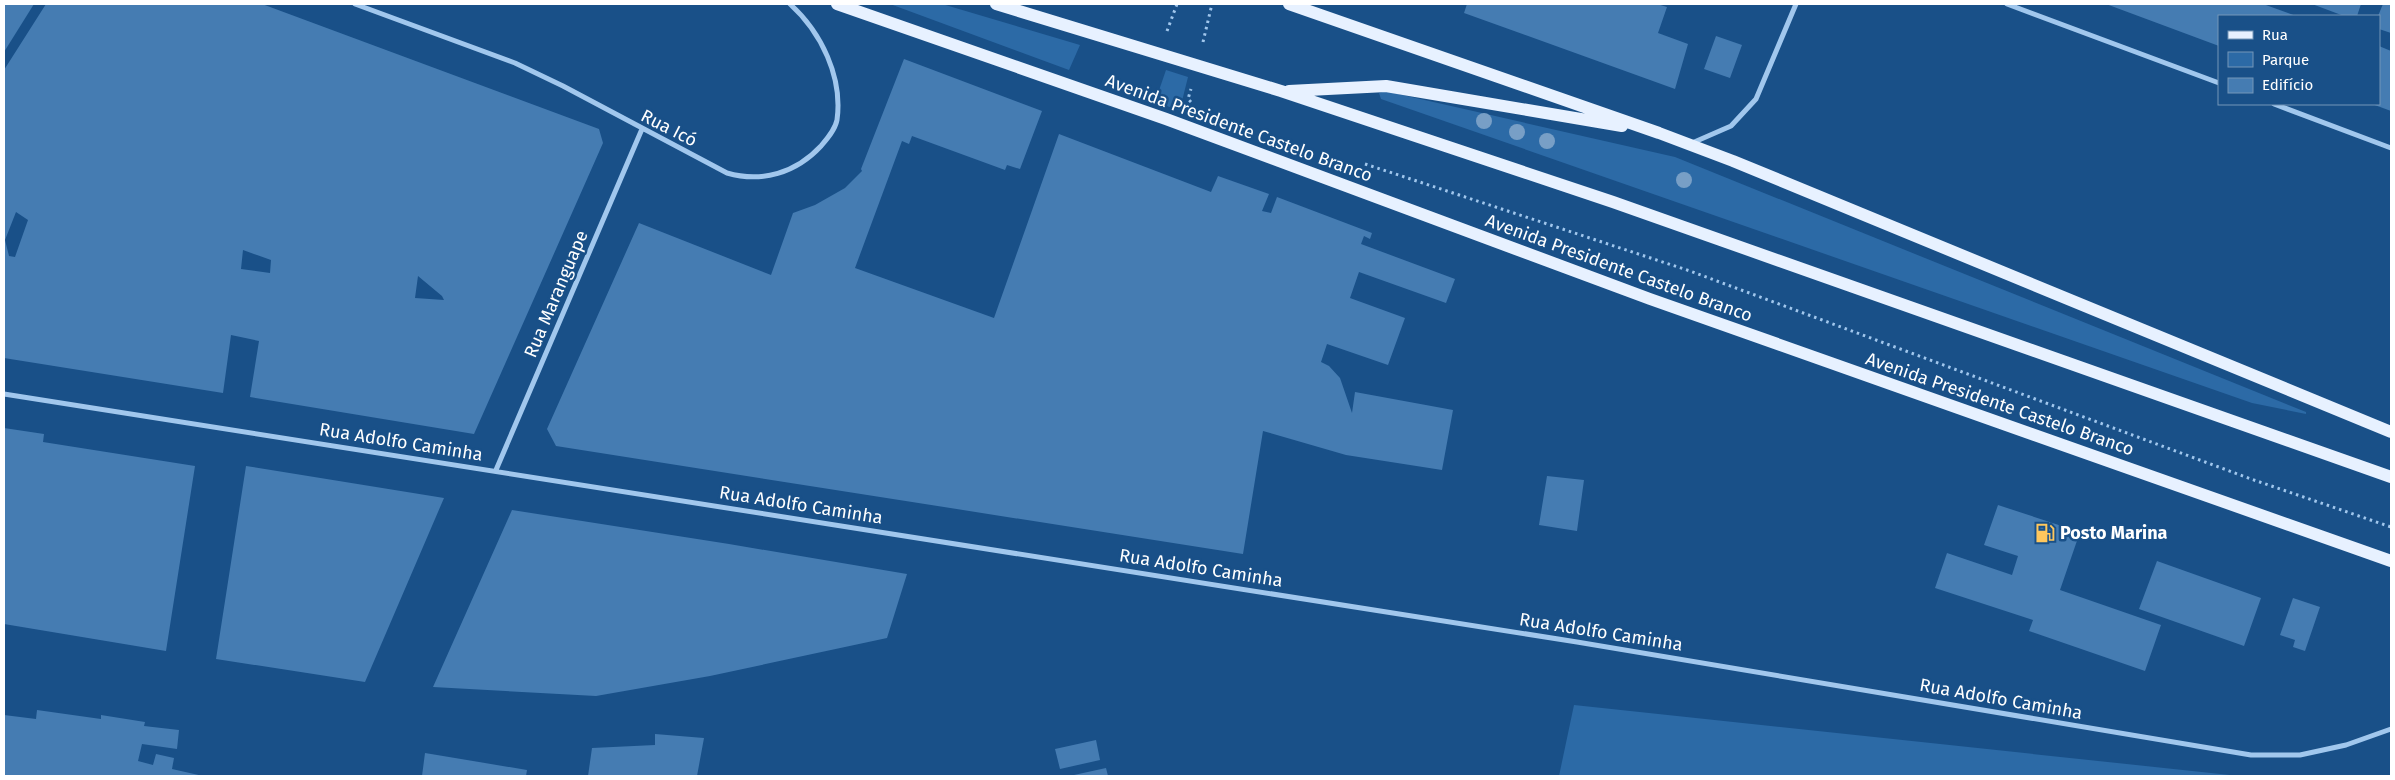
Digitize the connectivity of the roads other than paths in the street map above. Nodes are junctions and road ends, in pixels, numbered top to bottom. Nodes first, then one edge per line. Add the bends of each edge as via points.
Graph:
1 (354, 4) edge
2 (790, 4) edge
3 (837, 4) edge
4 (996, 4) edge
5 (1289, 4) edge
6 (1796, 4) edge
7 (2007, 4) edge
8 (2218, 83) edge
9 (1281, 91) junction
10 (2277, 105) edge
11 (642, 129) junction
12 (1659, 133) junction
13 (1689, 144) junction
14 (2391, 148) edge
15 (4, 394) edge
16 (2391, 432) edge
17 (496, 470) junction
18 (2391, 477) edge
19 (2391, 561) edge
20 (2391, 729) edge

1 - 11 street, Rua Icó via 515,63
2 - 11 street, Rua Icó via 817,34 838,96 837,122 829,138 800,165 768,177 742,178
3 - 19 main road, Avenida Presidente Castelo Branco via 1166,119 1659,302
4 - 9 main road
5 - 12 main road
6 - 13 street via 1756,99 1730,126
7 - 8 street
9 - 12 main road via 1386,86
9 - 18 main road via 1613,202
10 - 14 street
11 - 17 street, Rua Maranguape
12 - 13 main road
13 - 16 main road
15 - 17 street, Rua Adolfo Caminha
17 - 20 street, Rua Adolfo Caminha via 1577,642 2250,755 2300,755 2346,745

